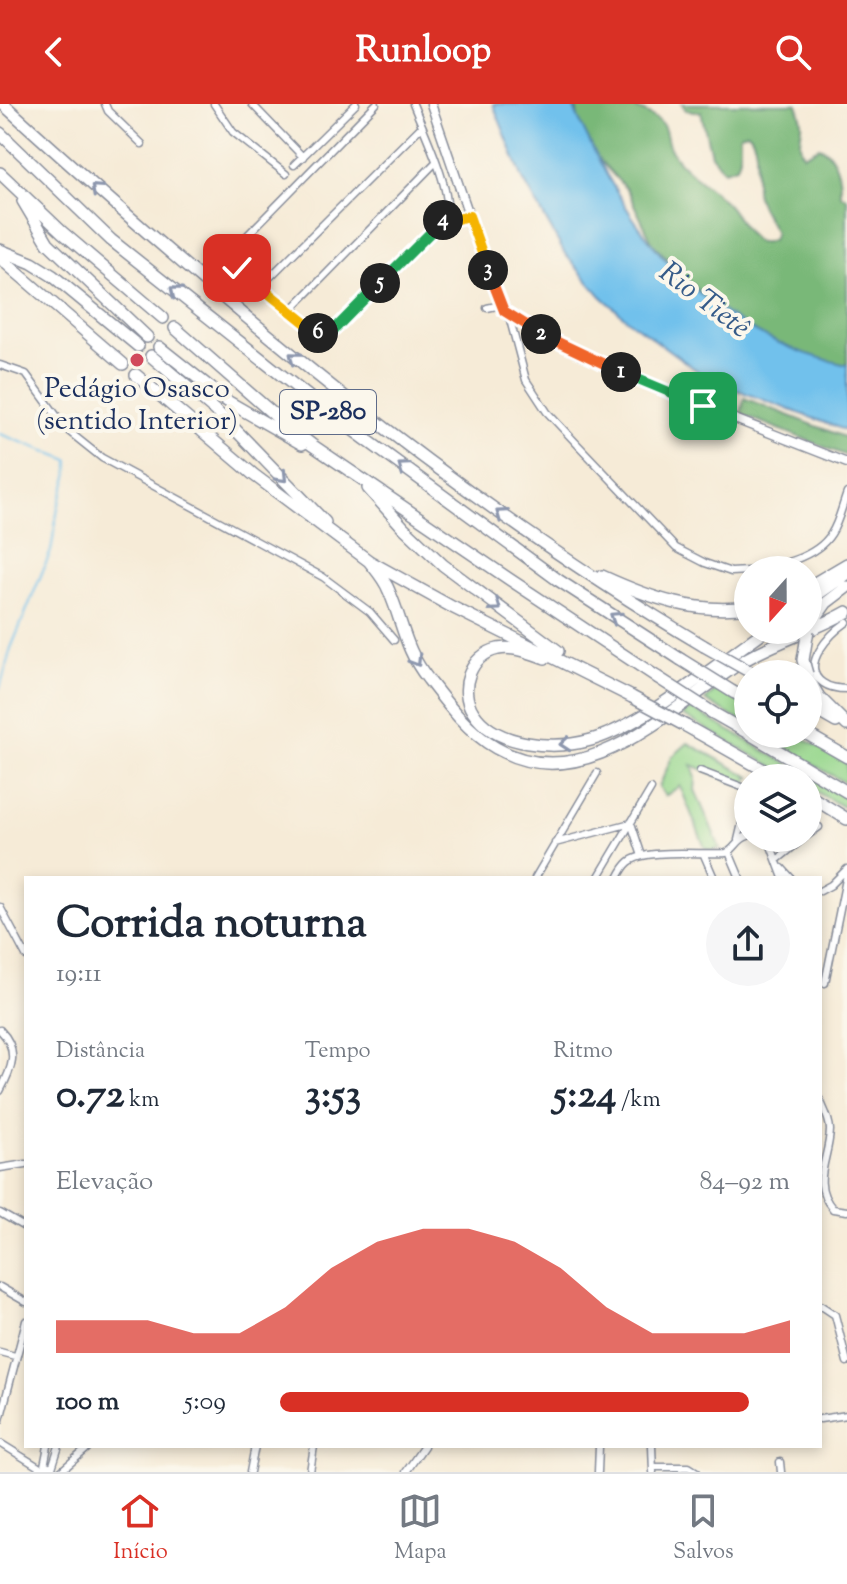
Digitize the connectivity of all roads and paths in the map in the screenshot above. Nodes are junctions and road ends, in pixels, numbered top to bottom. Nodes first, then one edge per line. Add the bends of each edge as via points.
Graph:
1 (3, 104) edge
2 (105, 104) edge
3 (214, 104) edge
4 (252, 104) edge
5 (341, 104) edge
6 (356, 104) edge
7 (376, 104) edge
8 (413, 104) edge
9 (431, 104) edge
10 (348, 111) junction
11 (422, 126) junction
12 (0, 133) edge
13 (142, 144) dead end
14 (303, 157) junction
15 (435, 163) junction
16 (294, 165) dead end
17 (0, 173) edge
18 (286, 174) dead end
19 (16, 190) junction
20 (445, 215) junction
21 (469, 216) junction
22 (0, 250) edge
23 (0, 258) edge
24 (260, 287) junction
25 (501, 305) junction
26 (487, 308) dead end
27 (290, 311) junction
28 (509, 316) junction
29 (163, 318) dead end
30 (175, 328) dead end
31 (147, 337) dead end
32 (138, 346) dead end
33 (123, 364) dead end
34 (0, 365) edge
35 (136, 375) dead end
36 (847, 463) edge
37 (355, 474) junction
38 (847, 493) edge
39 (348, 545) junction
40 (800, 556) edge
41 (566, 558) junction
42 (369, 561) junction
43 (847, 564) edge
44 (734, 572) edge
45 (847, 574) edge
46 (822, 579) edge
47 (847, 587) edge
48 (822, 591) edge
49 (734, 608) edge
50 (822, 609) edge
51 (847, 612) edge
52 (847, 622) edge
53 (394, 640) dead end
54 (745, 644) edge
55 (734, 663) edge
56 (591, 675) junction
57 (847, 689) edge
58 (734, 693) edge
59 (822, 700) edge
60 (822, 714) edge
61 (734, 725) edge
62 (847, 727) edge
63 (822, 743) edge
64 (773, 748) edge
65 (847, 757) edge
66 (753, 764) edge
67 (700, 771) dead end
68 (597, 773) dead end
69 (734, 784) edge
70 (651, 789) dead end
71 (847, 792) edge
72 (822, 803) edge
73 (847, 817) edge
74 (631, 823) junction
75 (555, 843) junction
76 (734, 845) edge
77 (729, 852) junction
78 (774, 852) edge
79 (789, 852) edge
80 (704, 855) junction
81 (642, 856) junction
82 (779, 862) junction
83 (847, 871) edge
84 (536, 876) edge
85 (599, 876) edge
86 (619, 876) edge
87 (713, 876) edge
88 (739, 876) edge
89 (782, 876) edge
90 (790, 876) edge
91 (831, 885) junction
92 (822, 887) edge
93 (846, 887) edge
94 (0, 907) edge
95 (24, 952) edge
96 (825, 983) dead end
97 (0, 1030) edge
98 (4, 1076) edge
99 (0, 1091) edge
100 (822, 1106) edge
101 (823, 1145) edge
102 (24, 1164) edge
103 (0, 1168) edge
104 (822, 1193) edge
105 (847, 1211) edge
106 (0, 1213) edge
107 (24, 1227) edge
108 (0, 1287) edge
109 (24, 1301) edge
110 (822, 1306) edge
111 (24, 1327) edge
112 (0, 1352) edge
113 (15, 1356) junction
114 (847, 1362) edge
115 (4, 1382) edge
116 (847, 1415) edge
117 (822, 1419) edge
118 (0, 1420) edge
119 (0, 1443) edge
120 (48, 1448) edge
121 (58, 1448) edge
122 (88, 1448) edge
123 (255, 1448) edge
124 (314, 1448) edge
125 (423, 1448) edge
126 (599, 1448) edge
127 (652, 1448) edge
128 (780, 1462) dead end
129 (46, 1469) edge
130 (653, 1470) edge
131 (60, 1472) edge
132 (250, 1472) edge
133 (310, 1472) edge
134 (406, 1472) edge
135 (598, 1472) edge
136 (697, 1472) edge
137 (781, 1472) edge

41 -> 1 highway via 446,475 285,349 129,219
2 - 13 street
3 - 18 street via 233,132
4 - 14 street
5 - 10 street
6 - 10 street
7 - 24 street via 230,253 232,265
8 - 11 street
9 - 21 main road
10 - 14 street
11 - 15 street
11 - 24 street
58 -> 12 highway, SP-280, bridge via 558,580 319,405 111,240
14 - 16 street
15 - 20 street
15 - 27 street
17 - 19 highway
19 - 29 highway
19 - 31 highway via 48,243
20 - 21 street
20 - 27 street via 325,339
21 - 25 main road
22 - 32 highway via 53,276
23 - 33 highway
24 - 27 street
25 - 26 street
25 - 28 main road
28 - 36 main road via 581,355
28 - 44 street via 526,380 547,412 676,548
30 - 37 highway, SP-280 via 279,419
34 - 53 street via 26,374 67,430 102,458 323,577 370,612
35 - 39 highway via 254,475
37 -> 39 highway via 242,410 155,352
37 -> 56 highway via 443,565
37 - 61 highway, SP-280, bridge
38 - 40 street via 829,538
39 - 42 highway
41 - 49 highway via 665,602
41 - 55 highway, bridge
42 -> 51 highway via 389,588 408,649 457,714 495,747 542,762 584,759 615,747 744,661
42 - 56 highway
43 - 46 highway
45 - 48 highway
47 - 50 highway
52 - 57 street via 816,658 815,675 831,688
54 -> 56 highway via 637,718 578,743 534,744 503,735 479,720 466,694 474,665 499,649 523,651
56 - 66 highway, bridge
59 - 62 highway
60 - 62 highway
63 - 65 highway
64 - 71 highway, SP-280
67 - 69 street
68 - 75 street
70 - 74 street
72 - 73 highway
74 - 75 street
74 - 81 street
74 - 85 street
75 - 84 street
76 - 77 street
77 - 80 street
77 - 88 street
78 - 82 street
79 - 82 street
80 - 81 street
80 - 87 street
81 - 86 street via 627,862
82 - 89 street
82 - 90 street
83 - 91 street
83 - 93 street
91 - 92 street
91 - 93 street
93 - 96 street
94 - 95 street
97 - 98 street via 12,1048 12,1067
98 - 99 street
100 - 101 street via 830,1129
102 - 103 street
104 - 105 street via 833,1209
106 - 107 street
108 - 109 street
110 - 114 street via 835,1315
111 - 113 street
112 - 113 street
113 - 115 street
115 - 118 street
116 - 117 street
119 - 129 street
120 - 129 street
121 - 129 street
122 - 131 street
123 - 132 street
124 - 133 street
125 - 134 street
126 - 135 street
127 - 130 street
128 - 137 street
130 - 136 street via 689,1467

